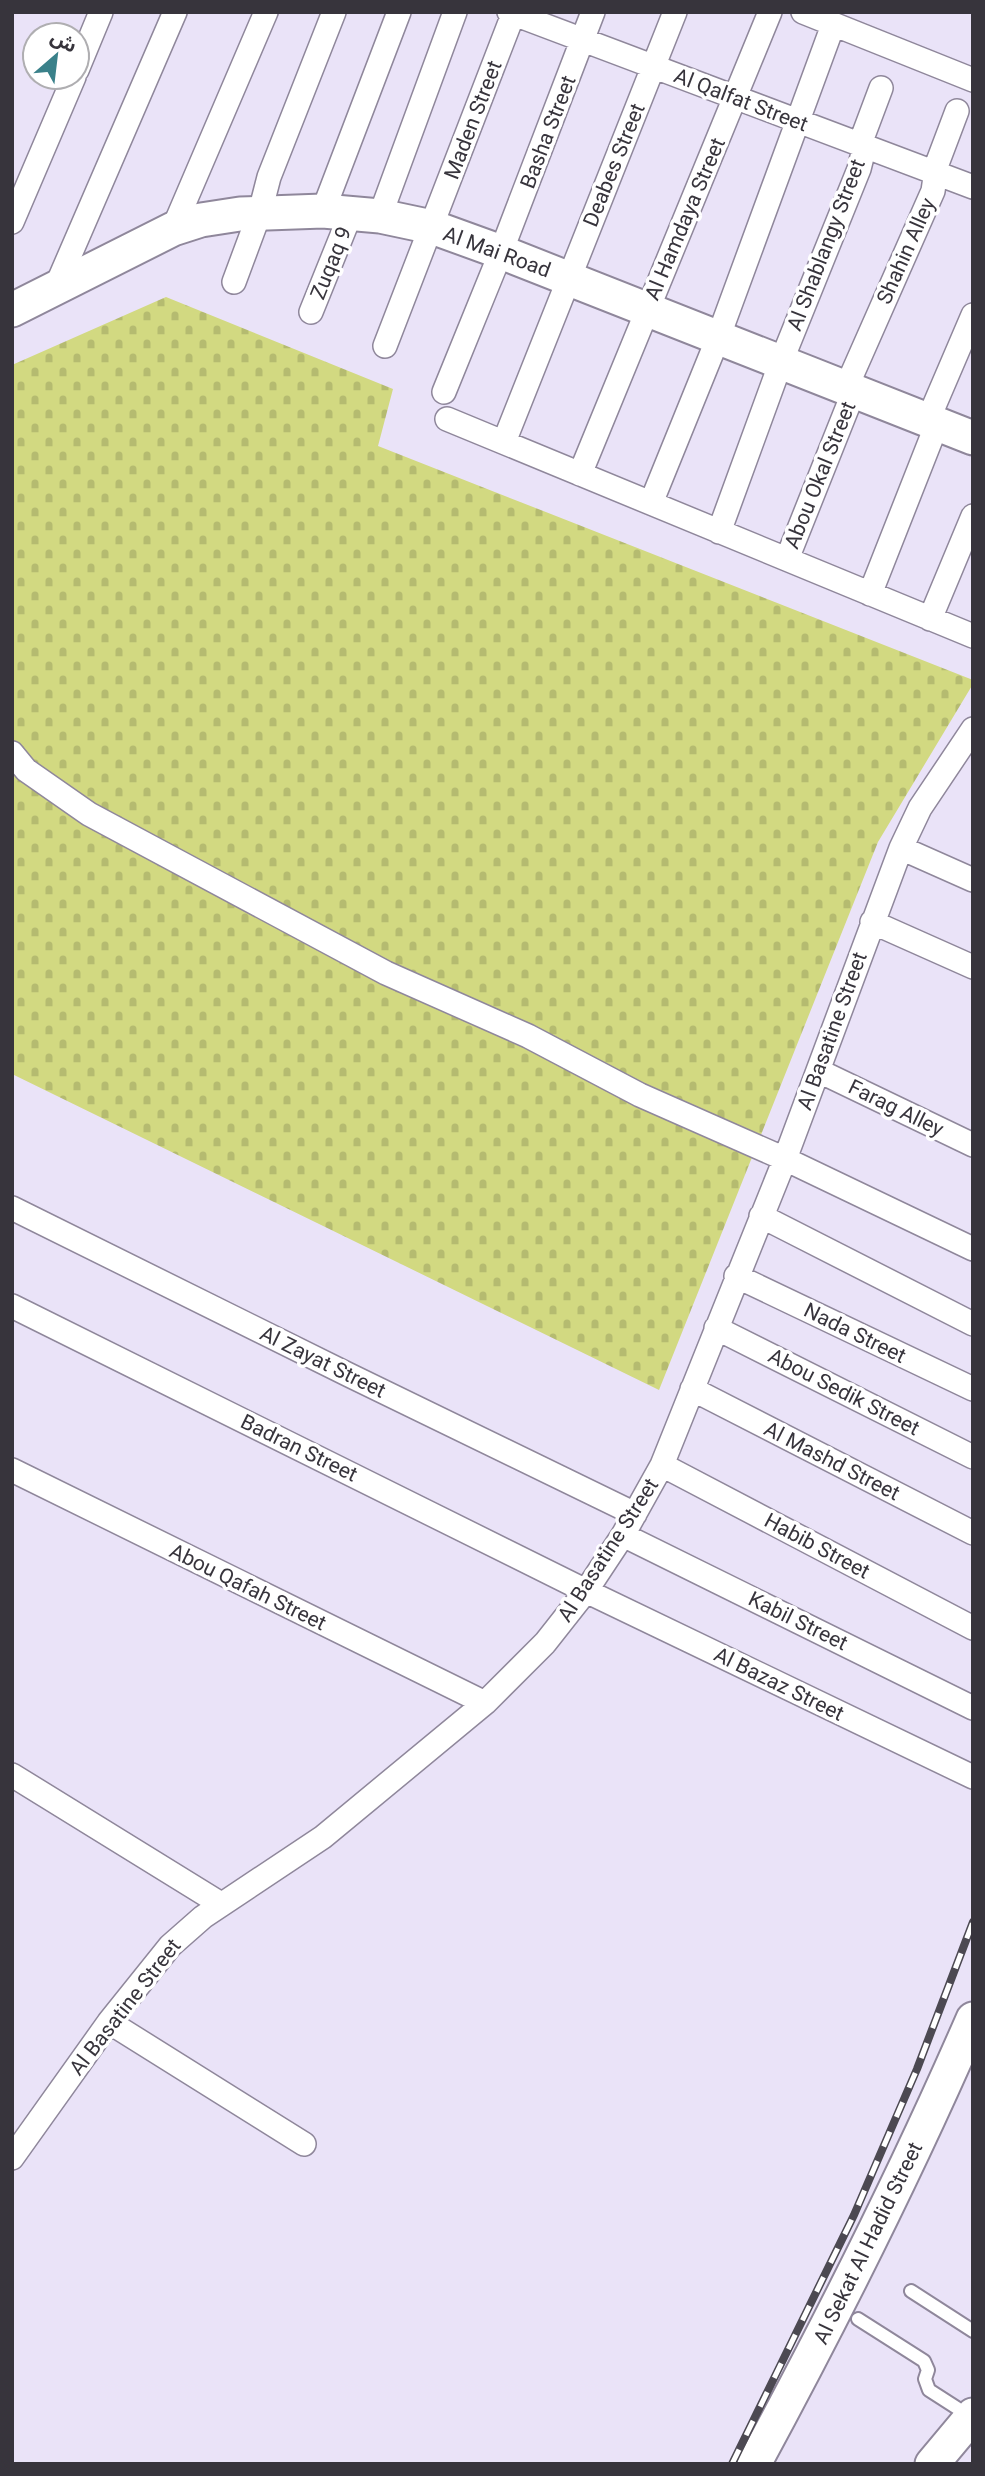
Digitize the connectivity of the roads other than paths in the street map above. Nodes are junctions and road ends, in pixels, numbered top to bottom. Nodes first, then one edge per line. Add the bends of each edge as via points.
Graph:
1 (102, 12) edge
2 (175, 12) edge
3 (266, 12) edge
4 (334, 12) edge
5 (399, 12) edge
6 (455, 12) edge
7 (593, 12) edge
8 (675, 12) edge
9 (770, 12) edge
10 (803, 12) edge
11 (512, 13) edge
12 (833, 25) junction
13 (91, 38) edge
14 (584, 39) junction
15 (653, 66) junction
16 (973, 80) edge
17 (881, 89) dead end
18 (67, 91) edge
19 (735, 97) junction
20 (957, 111) dead end
21 (797, 122) junction
22 (863, 145) junction
23 (936, 173) junction
24 (973, 187) edge
25 (18, 192) edge
26 (260, 212) junction
27 (351, 213) junction
28 (12, 222) edge
29 (432, 228) junction
30 (173, 229) junction
31 (501, 252) junction
32 (569, 279) junction
33 (234, 282) dead end
34 (56, 287) junction
35 (647, 309) junction
36 (12, 310) edge
37 (311, 312) dead end
38 (973, 316) edge
39 (718, 338) junction
40 (385, 346) dead end
41 (781, 362) junction
42 (850, 390) junction
43 (444, 391) dead end
44 (447, 419) dead end
45 (932, 422) junction
46 (973, 438) edge
47 (504, 442) junction
48 (580, 474) junction
49 (651, 503) junction
50 (973, 516) edge
51 (719, 532) junction
52 (786, 559) junction
53 (870, 594) junction
54 (930, 619) junction
55 (973, 636) edge
56 (973, 729) edge
57 (12, 753) edge
58 (901, 848) junction
59 (973, 880) edge
60 (872, 922) junction
61 (973, 967) edge
62 (819, 1071) junction
63 (973, 1145) edge
64 (785, 1159) junction
65 (12, 1208) edge
66 (761, 1216) junction
67 (973, 1249) edge
68 (736, 1276) junction
69 (12, 1306) edge
70 (973, 1324) edge
71 (716, 1328) junction
72 (973, 1389) edge
73 (692, 1390) junction
74 (973, 1457) edge
75 (662, 1465) junction
76 (12, 1470) edge
77 (635, 1514) junction
78 (973, 1533) edge
79 (623, 1535) junction
80 (586, 1591) junction
81 (973, 1628) edge
82 (485, 1703) junction
83 (973, 1708) edge
84 (12, 1775) edge
85 (973, 1777) edge
86 (220, 1904) junction
87 (973, 2019) edge
88 (109, 2022) junction
89 (303, 2144) dead end
90 (12, 2158) edge
91 (911, 2291) dead end
92 (858, 2319) dead end
93 (973, 2331) edge
94 (968, 2429) edge
95 (754, 2464) edge
96 (932, 2464) edge

1 - 13 street
2 - 34 street
3 - 30 street
4 - 26 street via 269,177
5 - 27 street
6 - 27 street
7 - 14 street, Basha Street
8 - 15 street, Deabes Street
9 - 19 street, Al Hamdaya Street
10 - 12 street
11 - 14 street, Al Qalfat Street
11 - 29 street, Maden Street
12 - 16 street
12 - 21 street
14 - 15 street, Al Qalfat Street
14 - 31 street, Basha Street
15 - 19 street, Al Qalfat Street
15 - 32 street, Deabes Street
17 - 22 street, Al Shablangy Street
18 - 25 street
19 - 21 street, Al Qalfat Street
19 - 35 street, Al Hamdaya Street
20 - 23 street, Shahin Alley
21 - 22 street, Al Qalfat Street
21 - 39 street
22 - 23 street, Al Qalfat Street
22 - 41 street, Al Shablangy Street via 859,169
23 - 24 street, Al Qalfat Street
23 - 42 street, Shahin Alley via 933,191
25 - 28 street
26 - 27 street, Al Mai Road
26 - 30 street, Al Mai Road via 220,216
26 - 33 street
27 - 29 street, Al Mai Road
27 - 37 street, Zuqaq 9
29 - 31 street, Al Mai Road
29 - 40 street, Maden Street
30 - 34 street, Al Mai Road
31 - 32 street, Al Mai Road
31 - 43 street, Basha Street
32 - 35 street, Al Mai Road
32 - 47 street, Deabes Street
34 - 36 street, Al Mai Road
35 - 39 street, Al Mai Road
35 - 48 street, Al Hamdaya Street
38 - 45 street
39 - 41 street, Al Mai Road
39 - 49 street
41 - 42 street, Al Mai Road
41 - 51 street, Al Shablangy Street
42 - 45 street, Al Mai Road
42 - 52 street, Abou Okal Street
44 - 47 street
45 - 46 street, Al Mai Road
45 - 53 street
47 - 48 street
48 - 49 street
49 - 51 street
50 - 54 street
51 - 52 street
52 - 53 street
53 - 54 street
54 - 55 street
56 - 58 street, Al Basatine Street via 920,808
57 - 64 street via 26,770 89,814 374,967
58 - 59 street
58 - 60 street, Al Basatine Street
60 - 61 street
60 - 62 street, Al Basatine Street
62 - 63 street, Farag Alley
62 - 64 street, Al Basatine Street
64 - 66 street, Al Basatine Street
64 - 67 street
65 - 77 street, Al Zayat Street
66 - 68 street, Al Basatine Street
66 - 70 street
68 - 71 street, Al Basatine Street
68 - 72 street, Nada Street
69 - 80 street, Badran Street
71 - 73 street, Al Basatine Street
71 - 74 street, Abou Sedik Street
73 - 75 street, Al Basatine Street
73 - 78 street, Al Mashd Street
75 - 77 street, Al Basatine Street
75 - 81 street, Habib Street
76 - 82 street, Abou Qafah Street
77 - 79 street, Al Basatine Street
79 - 80 street, Al Basatine Street
79 - 83 street, Kabil Street
80 - 82 street, Al Basatine Street via 545,1643
80 - 85 street, Al Bazaz Street
82 - 86 street, Al Basatine Street via 323,1837
84 - 86 street
86 - 88 street, Al Basatine Street via 170,1946
87 - 95 street, Al Sekat Al Hadid Street via 890,2201
88 - 89 street
88 - 90 street, Al Basatine Street
91 - 93 lane
92 - 94 lane via 925,2361 929,2390
94 - 96 street

